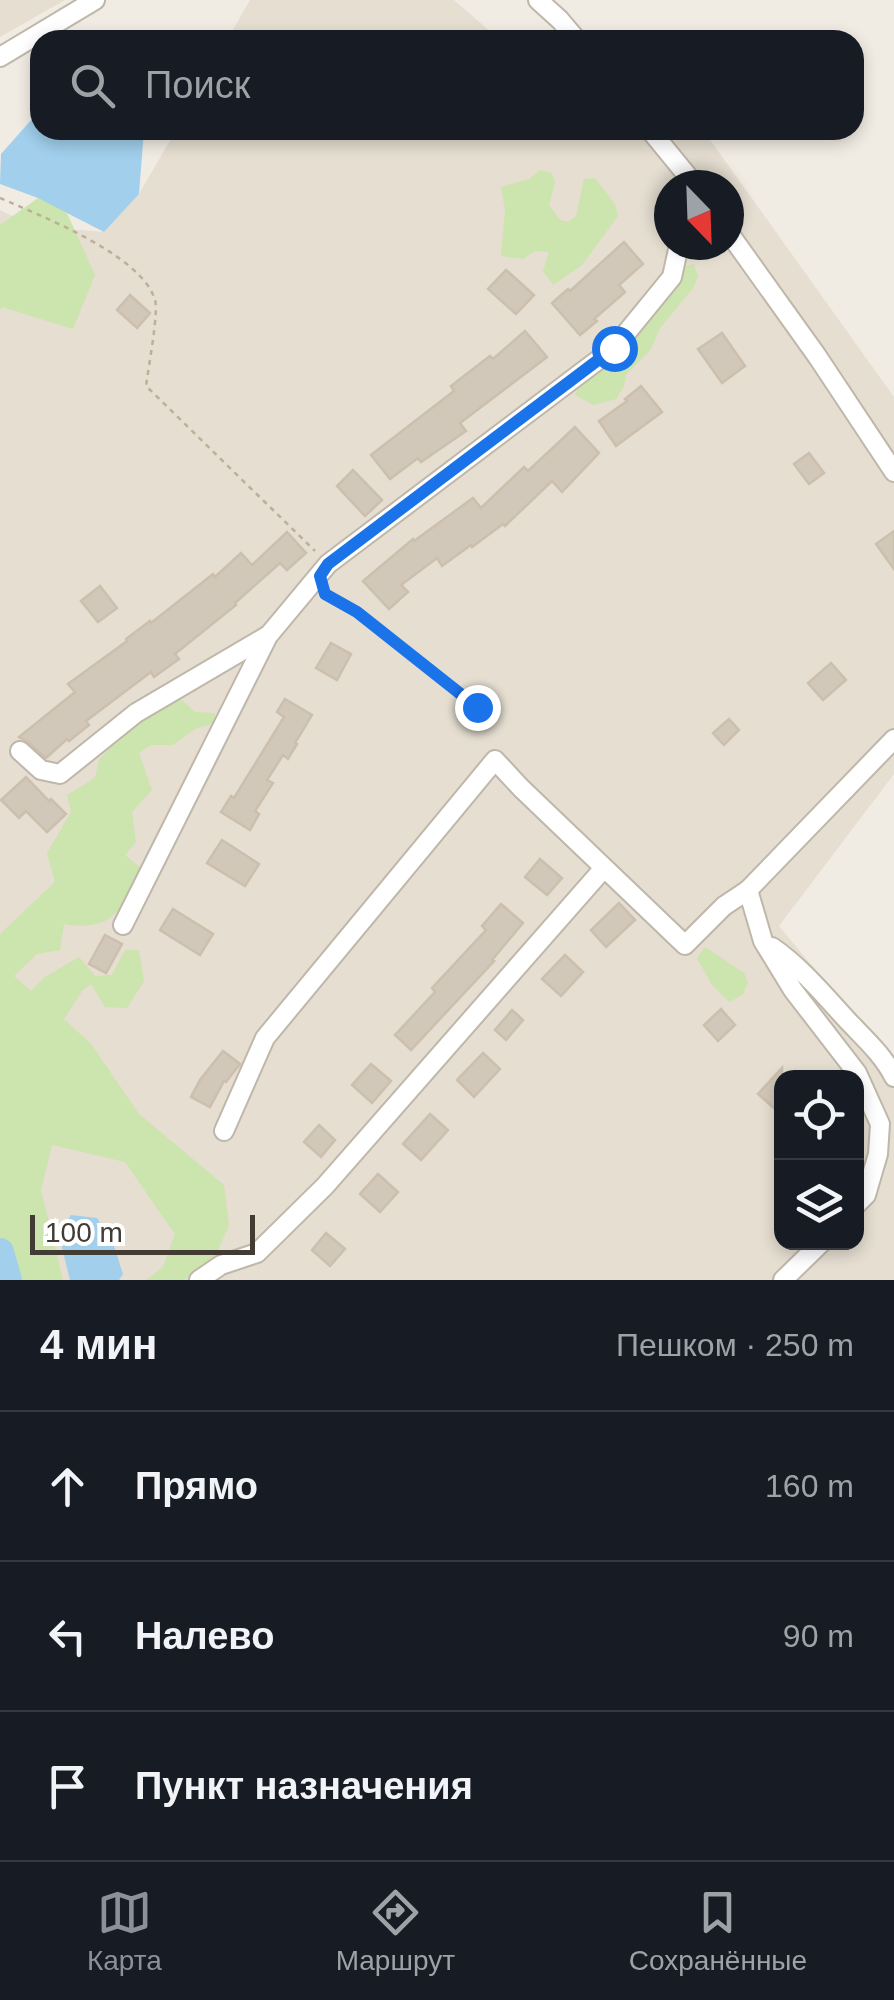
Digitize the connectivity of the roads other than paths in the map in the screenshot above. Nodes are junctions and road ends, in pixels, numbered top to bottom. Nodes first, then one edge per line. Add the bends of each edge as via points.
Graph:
1 (95, 0) edge
2 (538, 0) edge
3 (45, 30) edge
4 (568, 30) edge
5 (30, 39) edge
6 (0, 57) edge
7 (658, 140) edge
8 (683, 170) edge
9 (744, 254) edge
10 (676, 260) edge
11 (894, 472) edge
12 (268, 636) junction
13 (894, 739) edge
14 (20, 751) dead end
15 (604, 868) junction
16 (748, 890) junction
17 (123, 925) dead end
18 (764, 941) junction
19 (894, 1078) edge
20 (224, 1131) dead end
21 (864, 1196) edge
22 (814, 1250) edge
23 (199, 1280) edge
24 (784, 1280) edge

1 - 3 street
2 - 4 street
5 - 6 street
7 - 8 street
9 - 11 street
10 - 12 street via 672,277 614,348 324,570
12 - 14 street via 136,713 60,774 41,770
12 - 17 street
13 - 16 street
15 - 16 street via 684,945
15 - 20 street via 494,760 265,1038
15 - 23 street via 325,1186 257,1253
16 - 18 street
18 - 19 street via 839,1011
18 - 21 street via 858,1074 880,1124
22 - 24 street

